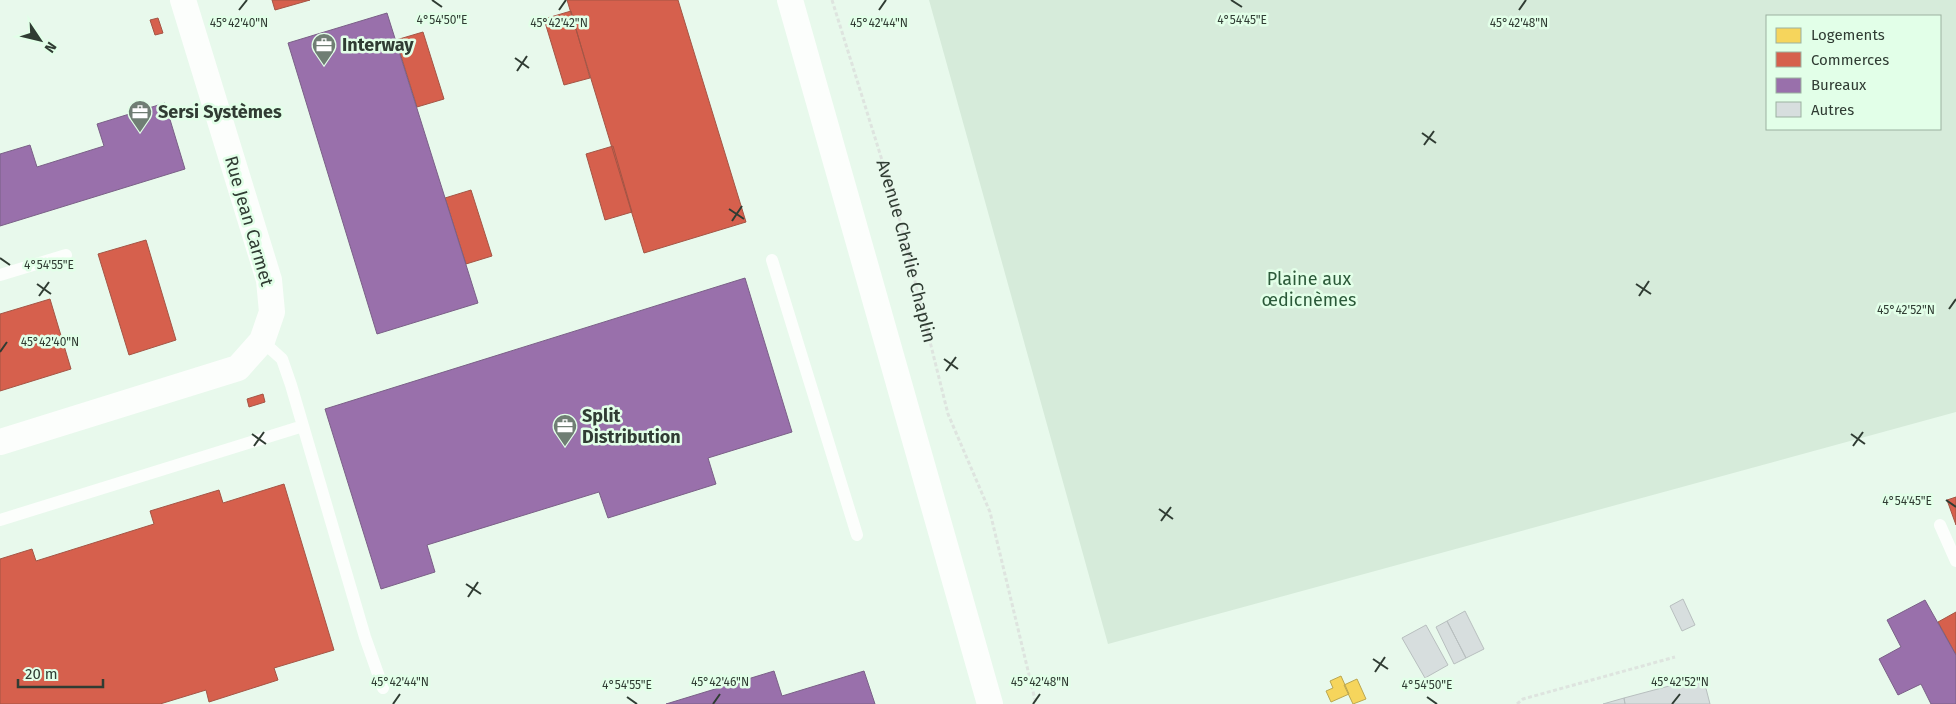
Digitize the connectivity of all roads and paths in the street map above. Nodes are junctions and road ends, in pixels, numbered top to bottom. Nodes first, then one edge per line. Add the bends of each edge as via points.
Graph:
1 (183, 0) edge
2 (790, 0) edge
3 (832, 0) edge
4 (66, 255) dead end
5 (772, 260) dead end
6 (0, 275) edge
7 (262, 341) junction
8 (303, 426) junction
9 (0, 442) edge
10 (0, 520) edge
11 (1940, 525) dead end
12 (857, 535) dead end
13 (1956, 561) edge
14 (1676, 656) dead end
15 (383, 688) dead end
16 (990, 704) edge
17 (1036, 704) edge
18 (1517, 704) edge

1 - 7 street, Rue Jean Carmet via 269,280 272,312
2 - 16 street
3 - 17 path, Avenue Charlie Chaplin via 896,205 948,414 990,512
4 - 6 lane
5 - 12 lane
7 - 8 lane via 282,359
7 - 9 street, Rue Jean Carmet via 238,368
8 - 10 lane
8 - 15 lane
11 - 13 lane
14 - 18 path via 1523,699

